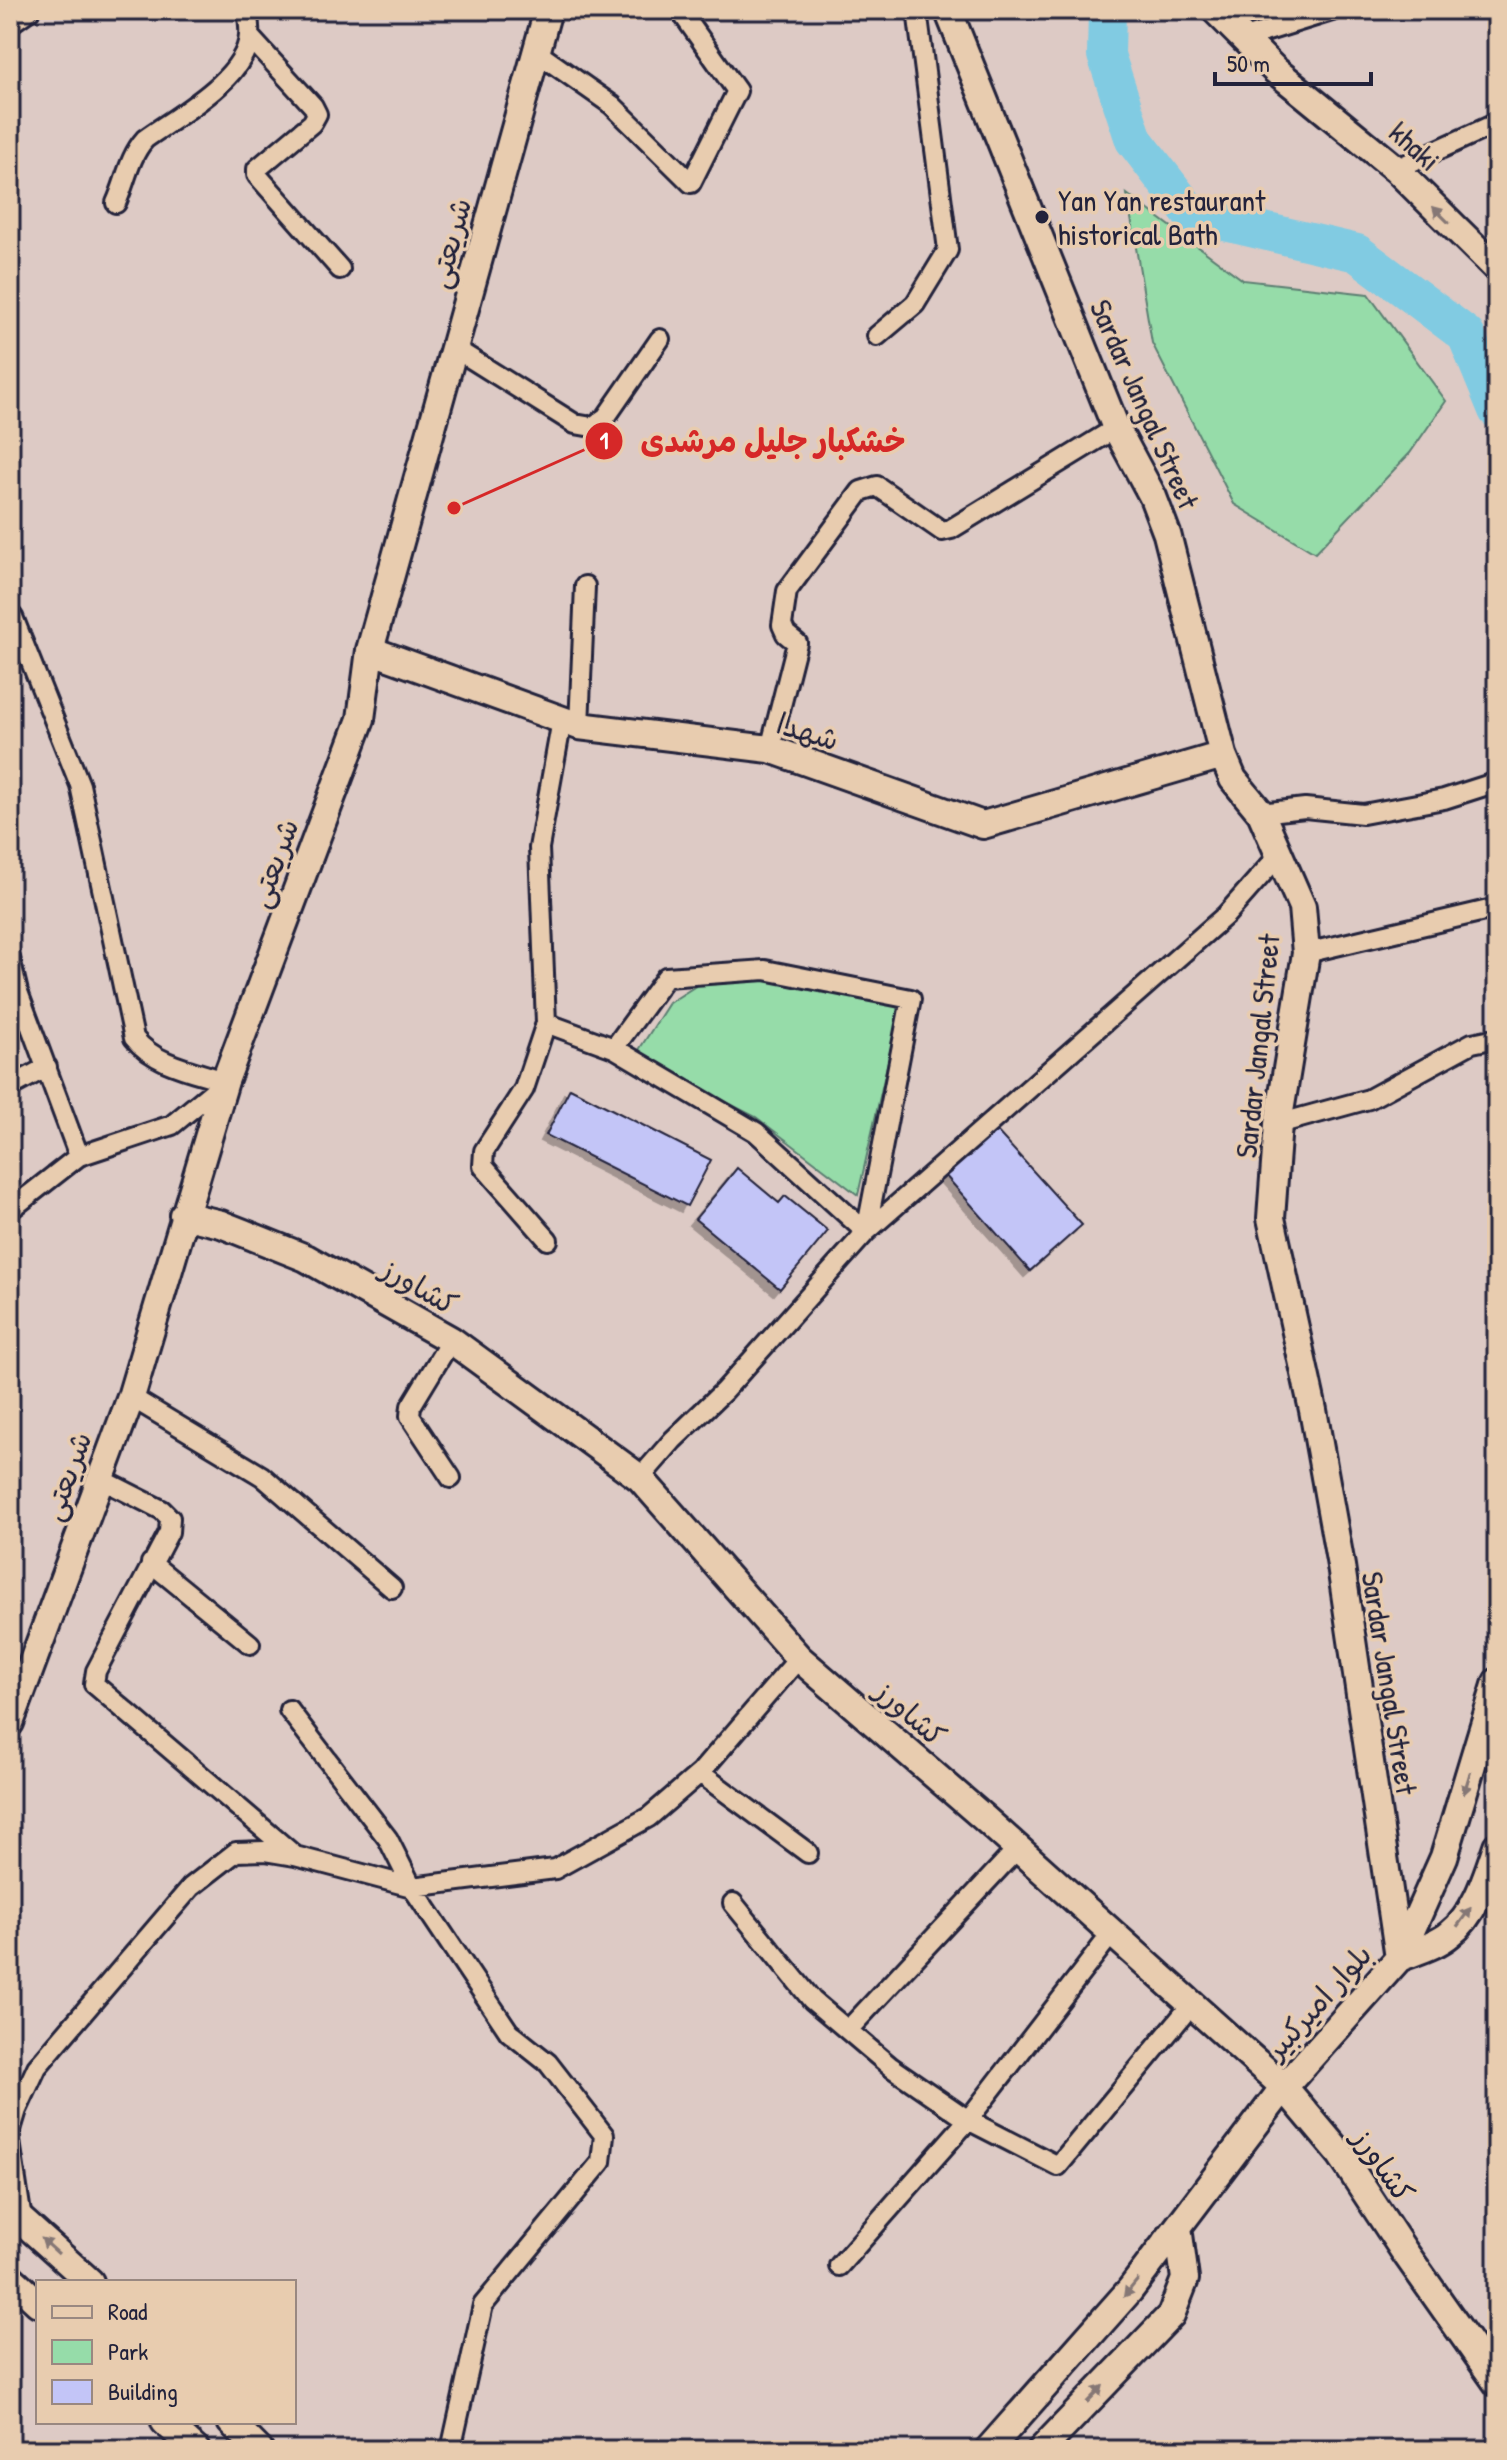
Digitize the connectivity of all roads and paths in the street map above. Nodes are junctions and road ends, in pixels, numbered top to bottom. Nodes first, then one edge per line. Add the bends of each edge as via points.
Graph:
1 (30, 10) edge
2 (247, 10) edge
3 (548, 10) edge
4 (683, 10) edge
5 (917, 10) edge
6 (948, 10) edge
7 (1215, 10) edge
8 (1335, 10) edge
9 (10, 24) edge
10 (250, 37) junction
11 (1242, 39) junction
12 (535, 51) junction
13 (1497, 123) edge
14 (1396, 169) junction
15 (116, 203) dead end
16 (340, 269) dead end
17 (1497, 269) edge
18 (877, 336) dead end
19 (660, 339) dead end
20 (454, 348) junction
21 (1116, 428) junction
22 (585, 586) dead end
23 (10, 615) edge
24 (370, 650) junction
25 (571, 723) junction
26 (770, 749) junction
27 (1223, 755) junction
28 (1497, 782) edge
29 (1261, 813) junction
30 (1278, 856) junction
31 (1497, 908) edge
32 (1306, 953) junction
33 (10, 958) edge
34 (14, 993) edge
35 (546, 1023) junction
36 (1497, 1038) edge
37 (614, 1048) junction
38 (47, 1067) junction
39 (225, 1081) junction
40 (10, 1087) edge
41 (1278, 1124) junction
42 (79, 1156) junction
43 (10, 1210) edge
44 (183, 1215) junction
45 (866, 1232) junction
46 (548, 1240) dead end
47 (451, 1340) junction
48 (131, 1397) junction
49 (99, 1478) junction
50 (451, 1478) dead end
51 (640, 1478) junction
52 (151, 1563) junction
53 (392, 1588) dead end
54 (250, 1644) dead end
55 (799, 1658) junction
56 (1497, 1682) edge
57 (289, 1710) dead end
58 (10, 1723) edge
59 (700, 1773) junction
60 (1497, 1846) edge
61 (1018, 1848) junction
62 (808, 1853) dead end
63 (295, 1856) junction
64 (412, 1887) junction
65 (733, 1903) dead end
66 (1112, 1933) junction
67 (1399, 1958) junction
68 (1192, 2004) junction
69 (848, 2030) junction
70 (1284, 2087) junction
71 (968, 2120) junction
72 (10, 2133) edge
73 (10, 2141) edge
74 (16, 2215) edge
75 (1178, 2227) junction
76 (839, 2266) dead end
77 (10, 2277) edge
78 (88, 2280) edge
79 (36, 2301) edge
80 (1497, 2383) edge
81 (167, 2424) edge
82 (233, 2424) edge
83 (196, 2450) edge
84 (259, 2450) edge
85 (451, 2450) edge
86 (988, 2450) edge
87 (1041, 2450) edge

1 - 9 street
2 - 10 street
3 - 12 main road, شریعتی
4 - 12 street via 737,91 691,183 612,105
5 - 18 street via 948,250 915,304
6 - 21 main road, Sardar Jangal Street
7 - 11 main road, khaki
8 - 11 street
10 - 15 street via 228,79 137,148
10 - 16 street via 317,114 257,169 257,175
11 - 14 main road, khaki
12 - 20 main road, شریعتی
13 - 14 street
17 -> 14 main road, khaki
19 - 20 street via 606,417 592,427 575,424
20 - 24 main road, شریعتی
21 - 26 street via 951,529 931,525 877,486 861,491 787,591 782,625 797,643
21 - 27 main road, Sardar Jangal Street via 1167,534
22 - 25 street
23 - 39 street via 80,785 134,1038 160,1059
24 - 25 main road, شهدا
24 - 39 main road, شریعتی via 361,719
25 - 26 main road, شهدا
25 - 35 street via 539,848
26 - 27 main road, شهدا via 983,825
27 - 29 main road, Sardar Jangal Street via 1233,779
28 - 29 street via 1444,799 1363,814 1305,808
29 - 30 main road, Sardar Jangal Street
30 - 32 main road, Sardar Jangal Street via 1302,907
30 - 45 street via 1226,915
31 - 32 street
32 - 41 main road, Sardar Jangal Street
33 - 34 street
34 - 38 street
35 - 37 street
35 - 46 street via 524,1089 484,1151 483,1166
36 - 41 street via 1472,1043 1369,1099
37 - 45 street via 756,1132
37 - 45 street via 666,977 765,970 911,999
38 - 40 street
38 - 42 street
39 - 42 street via 172,1125
39 - 44 main road, شریعتی
41 - 67 main road, Sardar Jangal Street via 1271,1218 1338,1551
42 - 43 street
44 - 47 main road, کشاورز via 221,1224 306,1258
44 - 48 main road, شریعتی
45 - 51 street
47 - 50 street via 410,1416
47 - 51 main road, کشاورز
48 - 49 main road, شریعتی
48 - 53 street via 262,1476
49 - 52 street via 170,1518 169,1532
49 - 58 main road, شریعتی
51 - 55 main road, کشاورز
52 - 54 street
52 - 63 street via 94,1684
55 - 59 street
55 - 61 main road, کشاورز
56 -> 67 main road, بلوار امیرکبیر via 1444,1857
57 - 64 street via 388,1839
59 - 62 street
59 - 64 street via 649,1817 555,1869
67 -> 60 main road, بلوار امیرکبیر via 1451,1933 1473,1904
61 - 66 main road, کشاورز
61 - 69 street
63 - 64 street
63 - 72 street via 236,1852 191,1887 37,2067
64 - 85 street via 509,2032 548,2063 604,2135 601,2162 483,2305
65 - 69 street via 812,2000
66 - 68 main road, کشاورز
66 - 71 street
67 - 70 main road, بلوار امیرکبیر
68 - 70 main road, کشاورز
68 - 71 street via 1058,2166
69 - 71 street
70 - 75 main road, بلوار امیرکبیر
70 - 80 main road, کشاورز via 1341,2155
71 - 76 street
73 - 74 street
78 -> 74 main road
75 -> 86 main road, بلوار امیرکبیر via 1130,2290
87 -> 75 main road via 1171,2315 1185,2279
77 - 79 main road
81 - 83 main road
82 - 84 main road

